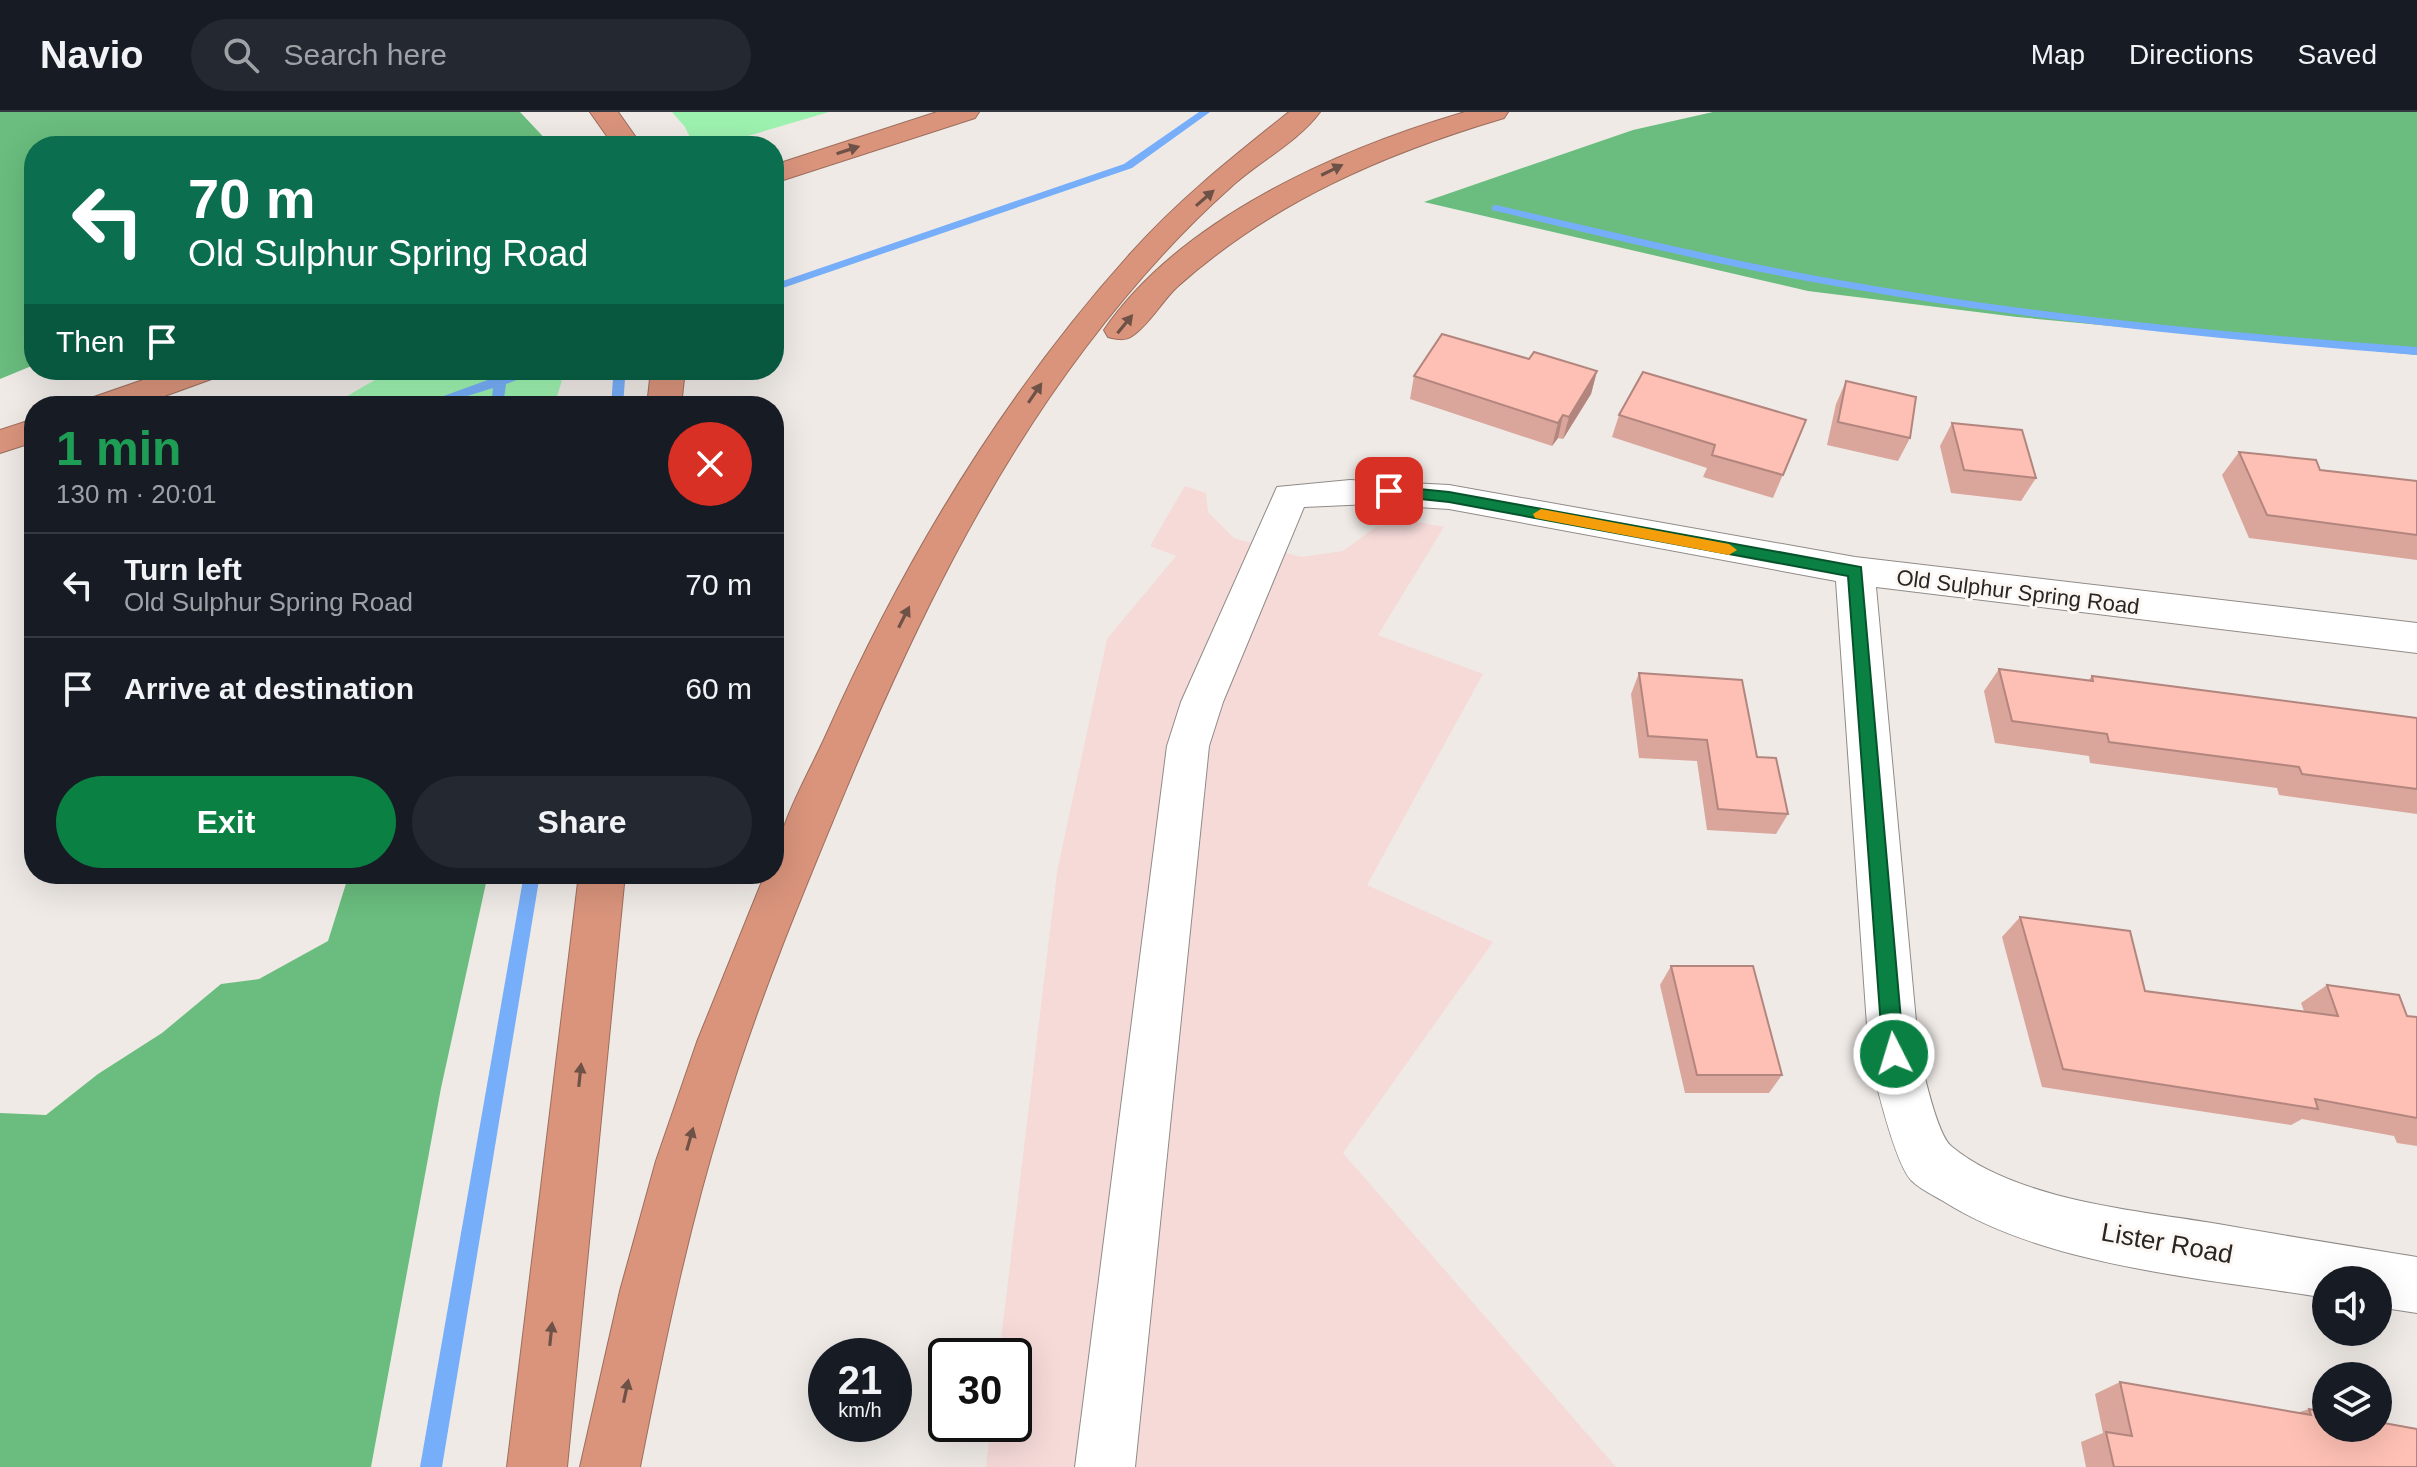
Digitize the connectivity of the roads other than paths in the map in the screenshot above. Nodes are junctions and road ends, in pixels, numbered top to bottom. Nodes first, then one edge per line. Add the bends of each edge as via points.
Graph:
1 (604, 112) edge
2 (965, 112) edge
3 (1306, 112) edge
4 (1494, 112) edge
5 (621, 136) edge
6 (784, 171) edge
7 (177, 380) edge
8 (131, 396) edge
9 (24, 434) edge
10 (0, 442) edge
11 (1855, 571) junction
12 (2417, 638) edge
13 (601, 884) edge
14 (781, 893) junction
15 (2417, 1285) edge
16 (537, 1467) edge
17 (610, 1467) edge
18 (1105, 1467) edge

1 - 5 highway
6 -> 2 highway
14 -> 3 highway via 839,754 921,583 983,471 1047,375 1120,285 1192,209
14 -> 4 highway via 1009,486 1076,385 1131,316 1175,273 1273,201 1390,144
7 - 8 highway
9 - 10 highway
11 - 12 street, Old Sulphur Spring Road
11 - 15 street, Lister Road via 1894,1054 1929,1162 1981,1194 2037,1217
11 - 18 street, Old Sulphur Spring Road via 1449,497 1389,491 1290,496 1188,746
16 -> 13 highway
17 -> 14 highway via 661,1237 696,1116

